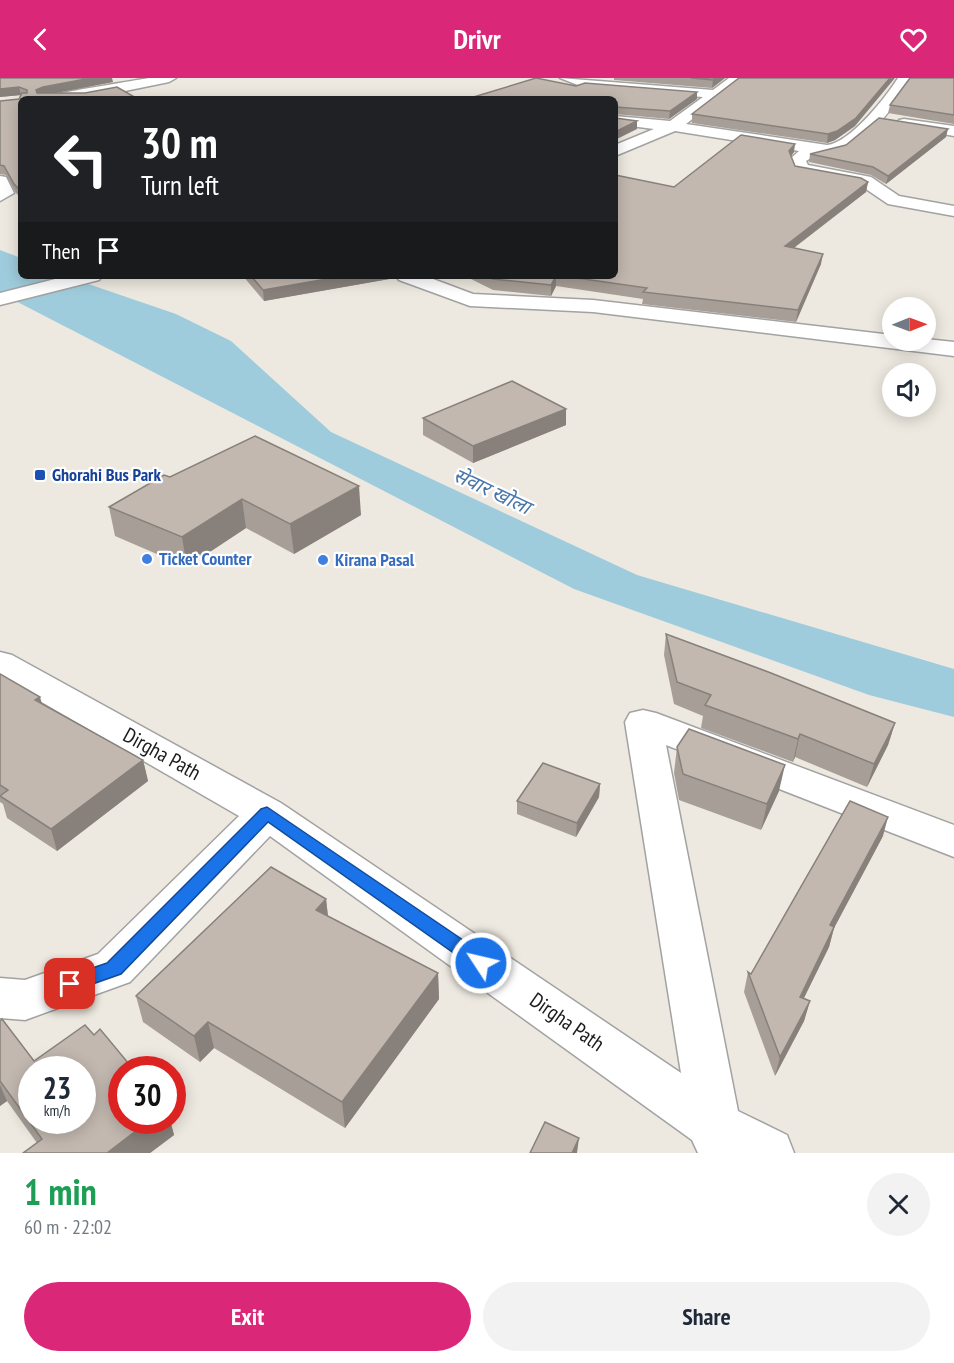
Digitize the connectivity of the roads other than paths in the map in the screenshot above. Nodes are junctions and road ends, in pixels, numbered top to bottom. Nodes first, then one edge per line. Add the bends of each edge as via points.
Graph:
1 (169, 78) edge
2 (567, 78) edge
3 (738, 78) edge
4 (904, 78) edge
5 (588, 85) junction
6 (114, 90) junction
7 (574, 94) edge
8 (716, 94) junction
9 (69, 96) edge
10 (124, 96) edge
11 (873, 118) junction
12 (618, 120) edge
13 (673, 126) junction
14 (954, 131) edge
15 (814, 149) junction
16 (618, 150) edge
17 (0, 181) edge
18 (0, 196) edge
19 (954, 211) edge
20 (79, 279) edge
21 (414, 279) edge
22 (0, 298) edge
23 (954, 349) edge
24 (0, 663) edge
25 (267, 813) junction
26 (954, 841) edge
27 (0, 998) edge
28 (717, 1139) edge
29 (768, 1153) edge

1 - 6 street
2 - 5 street
3 - 8 street
4 - 11 street
5 - 7 street
5 - 8 street
6 - 9 street
6 - 10 street
8 - 13 street
11 - 14 street
11 - 15 street via 835,149
12 - 13 street
13 - 15 street
13 - 16 street
15 - 19 street via 798,159 800,169 865,181 894,200
17 - 18 street via 5,193
20 - 22 street
21 - 23 street via 470,300 593,306
24 - 25 street, Dirgha Path
25 - 27 street via 114,968 25,1000
25 - 28 street, Dirgha Path
26 - 28 street via 644,722
28 - 29 street, Dirgha Path

